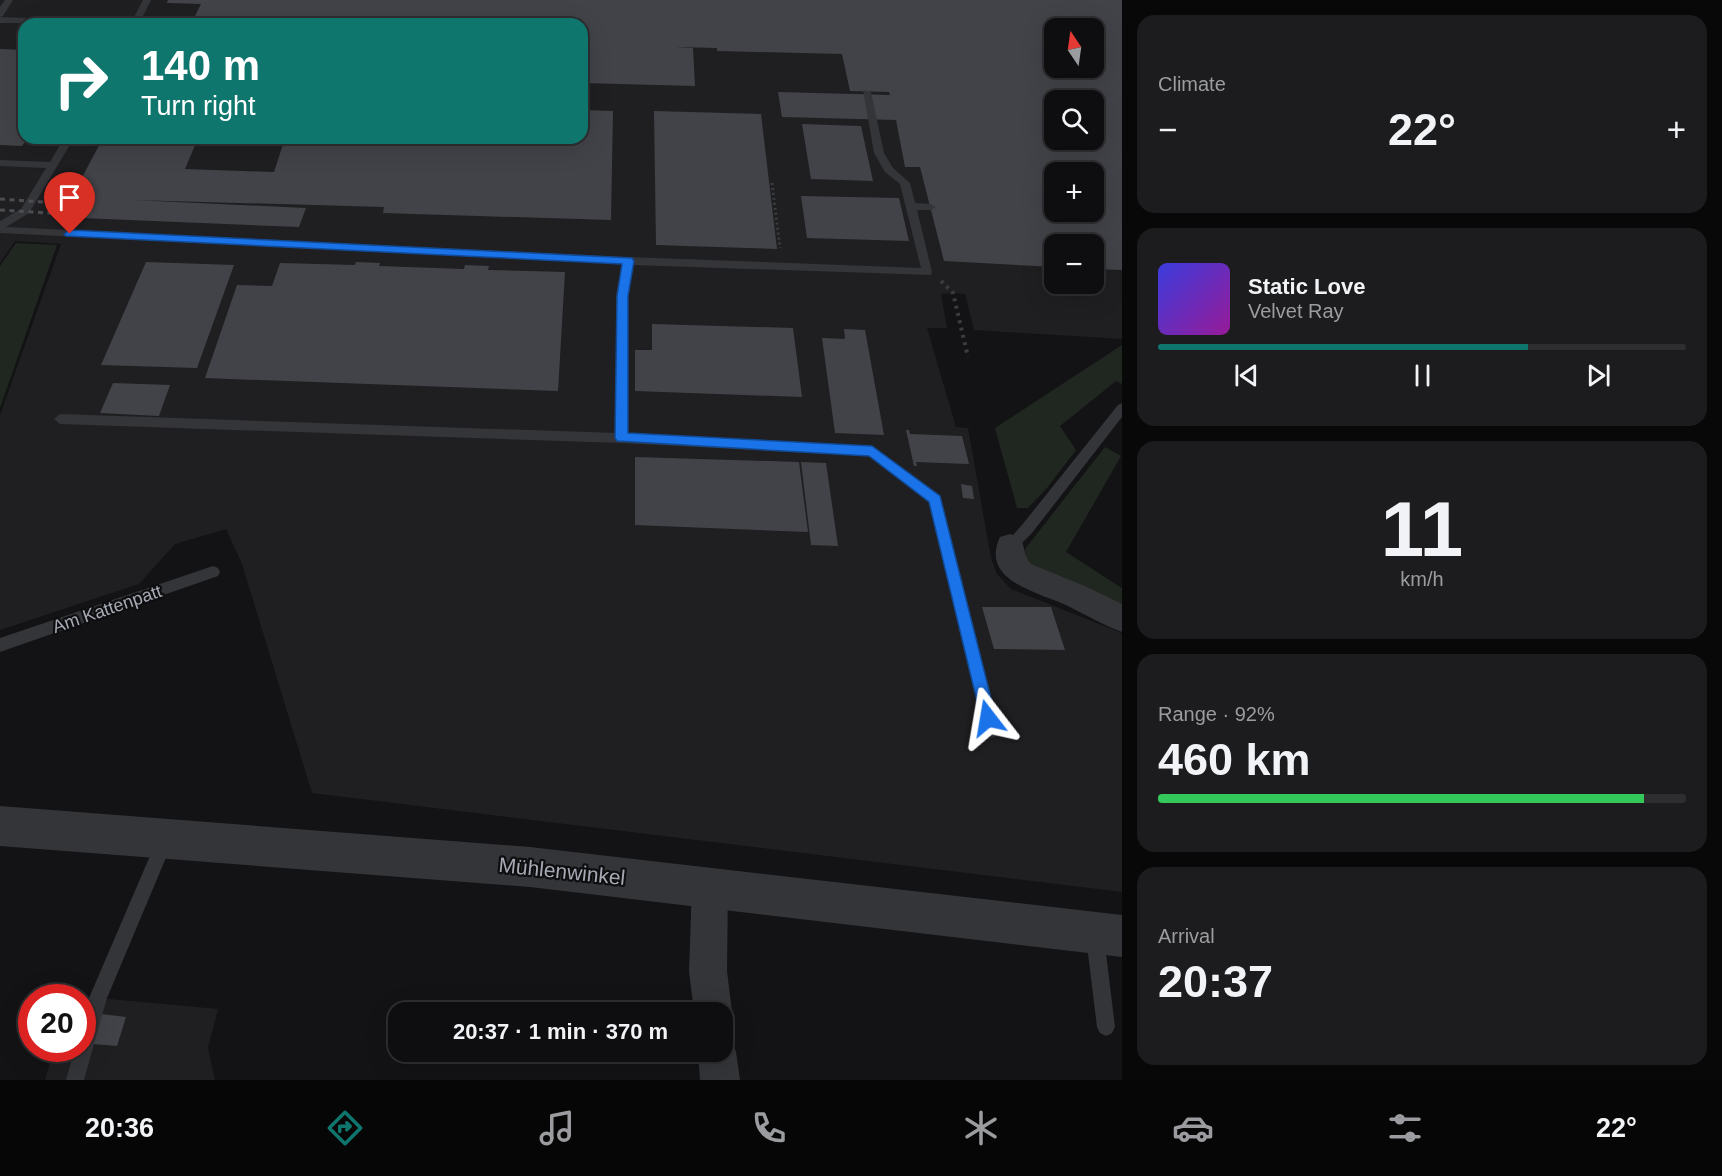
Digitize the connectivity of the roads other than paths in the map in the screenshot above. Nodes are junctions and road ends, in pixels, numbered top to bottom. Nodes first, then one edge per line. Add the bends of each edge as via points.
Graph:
1 (9, 0) edge
2 (147, 0) edge
3 (0, 14) edge
4 (138, 18) edge
5 (0, 20) edge
6 (18, 21) edge
7 (866, 92) dead end
8 (65, 144) edge
9 (0, 163) edge
10 (53, 165) junction
11 (912, 206) junction
12 (930, 207) dead end
13 (0, 228) edge
14 (628, 261) junction
15 (1122, 408) edge
16 (60, 419) dead end
17 (622, 438) junction
18 (1010, 546) joint
19 (213, 572) dead end
20 (1122, 619) edge
21 (0, 645) edge
22 (992, 731) dead end
23 (0, 826) edge
24 (165, 839) junction
25 (710, 886) junction
26 (1108, 935) edge
27 (712, 1002) edge
28 (1106, 1027) dead end
29 (718, 1062) edge
30 (75, 1080) edge
31 (720, 1080) edge

1 - 3 lane
2 - 4 lane
5 - 6 lane
7 - 11 lane via 879,153 889,170 905,183
8 - 10 lane
9 - 10 lane
10 - 13 lane via 25,211
11 - 12 lane
11 - 14 lane via 927,272
13 - 14 lane
14 - 17 lane via 622,296
15 - 18 lane
16 - 17 lane
17 - 22 lane via 872,452 935,499
18 - 20 street via 1011,561 1021,573
19 - 21 lane, Am Kattenpatt
23 - 24 street, Mühlenwinkel
24 - 25 street, Mühlenwinkel via 530,867
24 - 30 lane via 98,998
25 - 26 street, Mühlenwinkel
25 - 27 street via 708,971
26 - 28 lane
29 - 31 street

